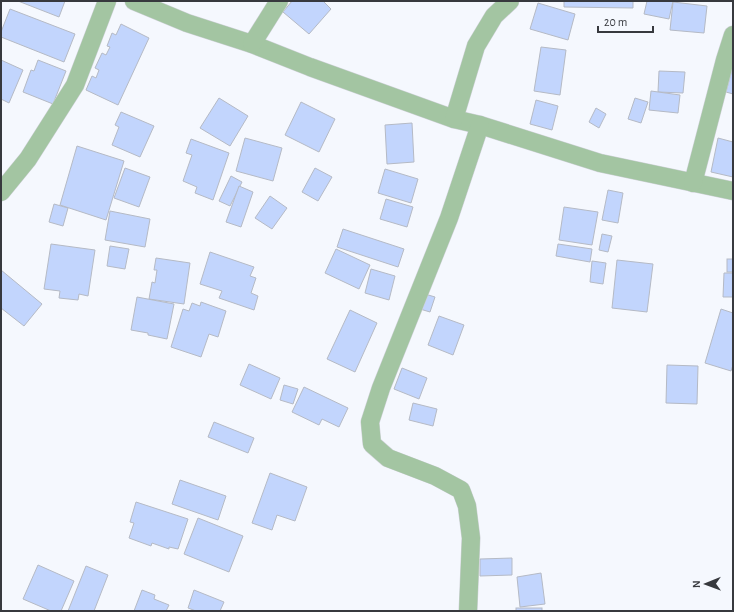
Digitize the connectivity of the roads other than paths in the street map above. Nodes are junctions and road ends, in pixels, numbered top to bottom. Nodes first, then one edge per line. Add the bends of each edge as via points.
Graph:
1 (107, 1) edge
2 (134, 1) edge
3 (280, 1) edge
4 (510, 1) edge
5 (733, 35) edge
6 (252, 44) junction
7 (454, 119) junction
8 (480, 125) junction
9 (693, 183) junction
10 (733, 191) edge
11 (1, 192) edge
12 (468, 611) edge

1 - 11 street via 75,85 28,160
2 - 6 street via 187,23
3 - 6 street
4 - 7 street via 494,16 476,46
5 - 9 street
6 - 7 street
7 - 8 street
8 - 9 street via 600,163
8 - 12 street via 449,218 381,388 370,422 372,444 388,458 435,476 461,490 467,506 471,538
9 - 10 street

